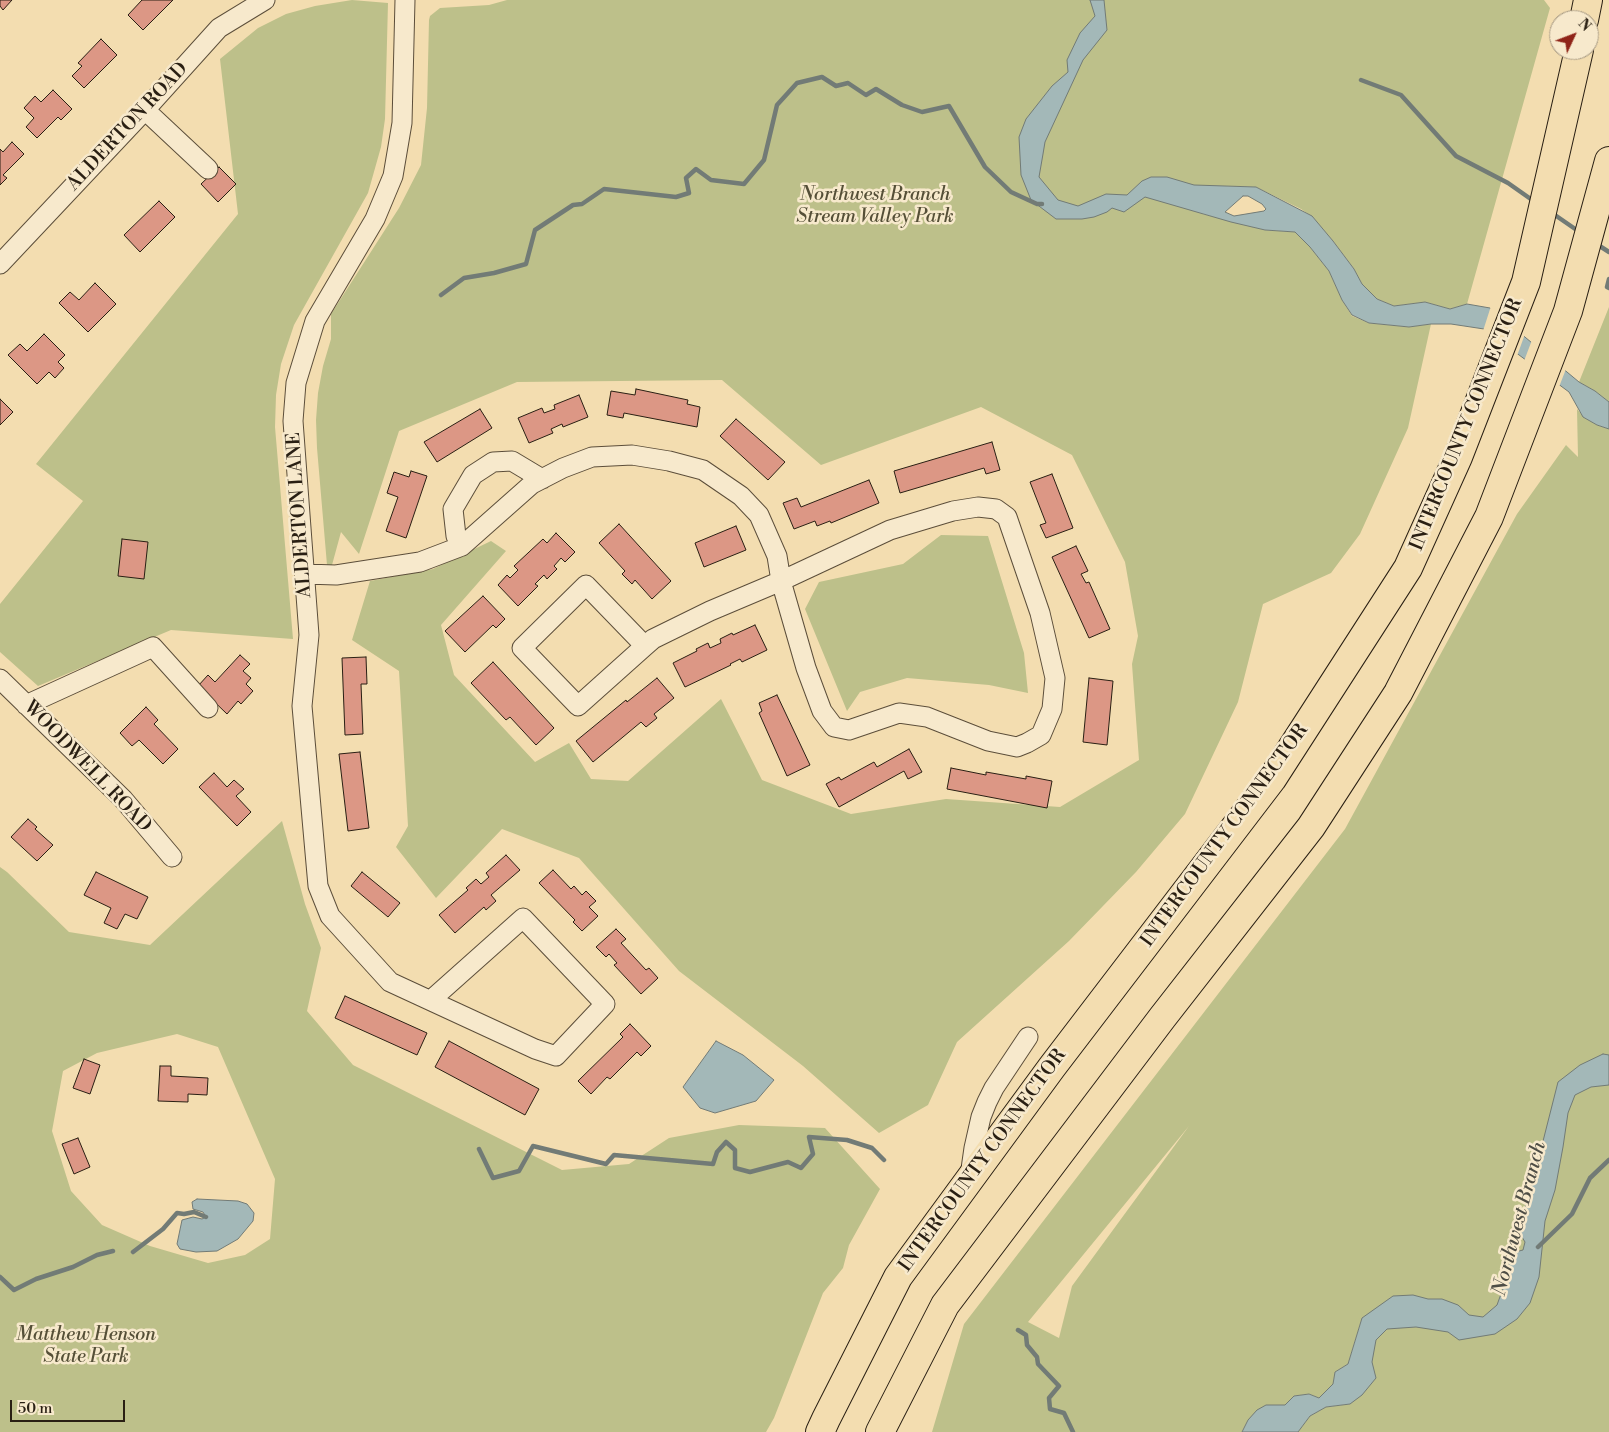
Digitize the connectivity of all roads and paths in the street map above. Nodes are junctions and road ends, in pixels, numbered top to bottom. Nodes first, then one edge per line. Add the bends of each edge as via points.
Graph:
1 (265, 0) edge
2 (405, 0) edge
3 (1576, 60) edge
4 (145, 110) junction
5 (1609, 161) edge
6 (208, 169) dead end
7 (0, 264) edge
8 (542, 479) junction
9 (462, 546) junction
10 (305, 574) junction
11 (781, 581) junction
12 (645, 646) junction
13 (0, 679) edge
14 (26, 705) junction
15 (208, 708) dead end
16 (172, 857) dead end
17 (431, 1000) junction
18 (1028, 1036) dead end
19 (970, 1179) junction
20 (820, 1432) edge
21 (880, 1432) edge

1 - 4 street, ALDERTON ROAD via 219,28
2 - 10 street, ALDERTON LANE via 402,124 393,176 375,219 315,321 296,382 293,421
3 - 19 highway, INTERCOUNTY CONNECTOR via 1526,282 1458,457 1408,568 1272,778
4 - 6 street
4 - 7 street, ALDERTON ROAD
5 - 21 highway via 1568,311 1489,517 1398,694 1311,827 945,1306
8 - 9 street via 532,484
8 - 9 street via 512,461 493,462 473,475 453,510 456,536
8 - 11 street via 592,457 632,455 704,470 741,496 758,515 777,556
9 - 10 street via 420,562 336,575
10 - 17 street, ALDERTON LANE via 309,635 302,706 318,886 330,916 390,982
11 - 11 street via 890,530 953,511 978,507 996,509 1007,517 1040,613 1055,678 1052,709 1041,734 1017,747 988,741 927,717 899,713 849,730 834,727 822,711 806,668
11 - 12 street via 710,611
12 - 12 street via 578,706 522,648 586,585
13 - 14 street, WOODWELL ROAD
14 - 15 street via 152,647
14 - 16 street, WOODWELL ROAD via 124,799
17 - 17 street, ALDERTON LANE via 556,1056 605,1004 523,918
18 - 19 street via 987,1102 974,1148
19 - 20 highway, INTERCOUNTY CONNECTOR via 898,1276

